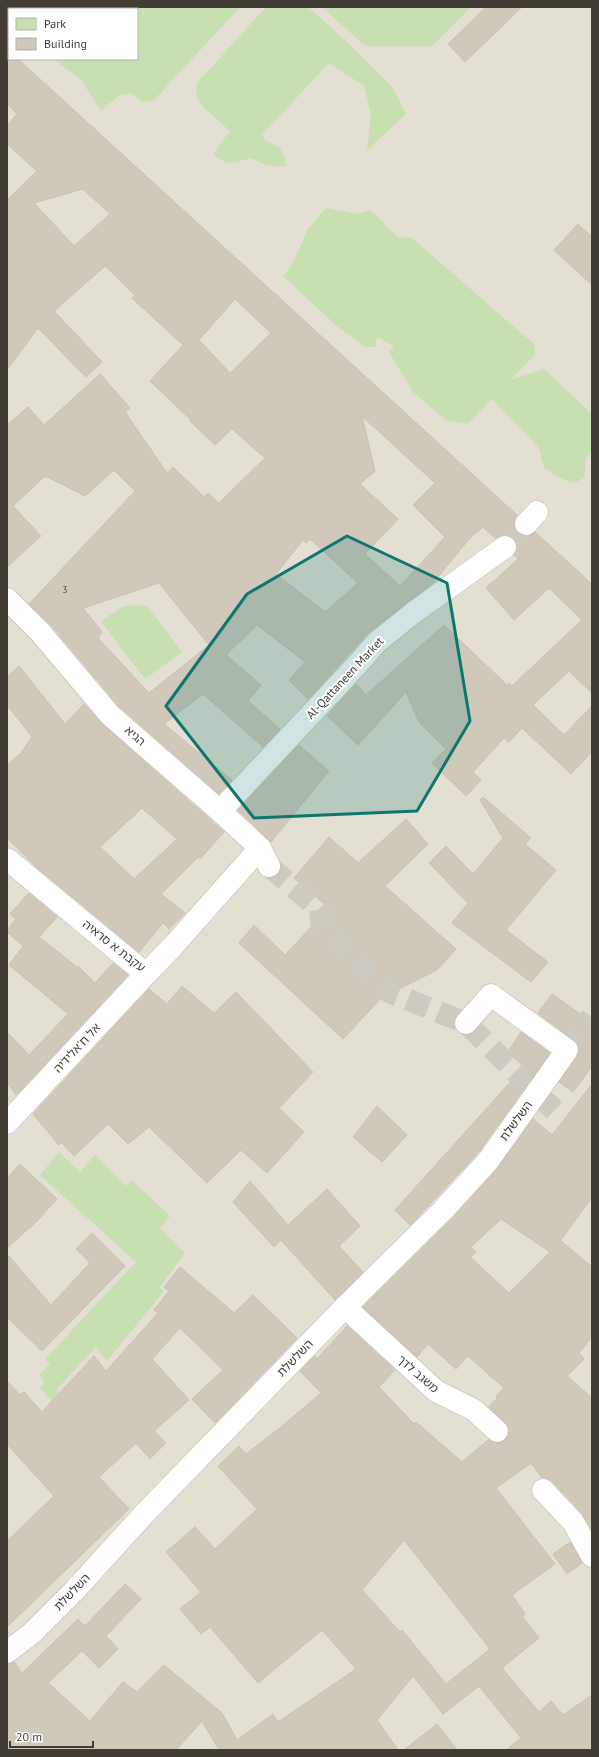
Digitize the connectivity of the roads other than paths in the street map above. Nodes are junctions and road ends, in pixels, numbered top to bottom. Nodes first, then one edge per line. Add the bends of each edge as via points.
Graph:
1 (505, 547) tunnel mouth
2 (7, 599) edge
3 (220, 811) junction
4 (265, 857) joint
5 (7, 859) edge
6 (146, 974) junction
7 (466, 1023) dead end
8 (7, 1123) edge
9 (345, 1307) junction
10 (497, 1431) dead end
11 (543, 1490) dead end
12 (592, 1556) edge
13 (7, 1652) edge

1 - 3 street, Al-Qattaneen Market via 377,642
2 - 3 street, הגיא via 40,632 110,715
3 - 4 street, הגיא
4 - 6 street, עקבת א סראיה
5 - 6 street, עקבת א סראיה
6 - 8 street, אל ח'אלידיה
7 - 9 street, השלשלת via 491,994 567,1050 488,1161 443,1210
9 - 10 street, משגב לדך via 436,1392 474,1410
9 - 13 street, השלשלת via 145,1513 75,1590 31,1634
11 - 12 street via 572,1522

